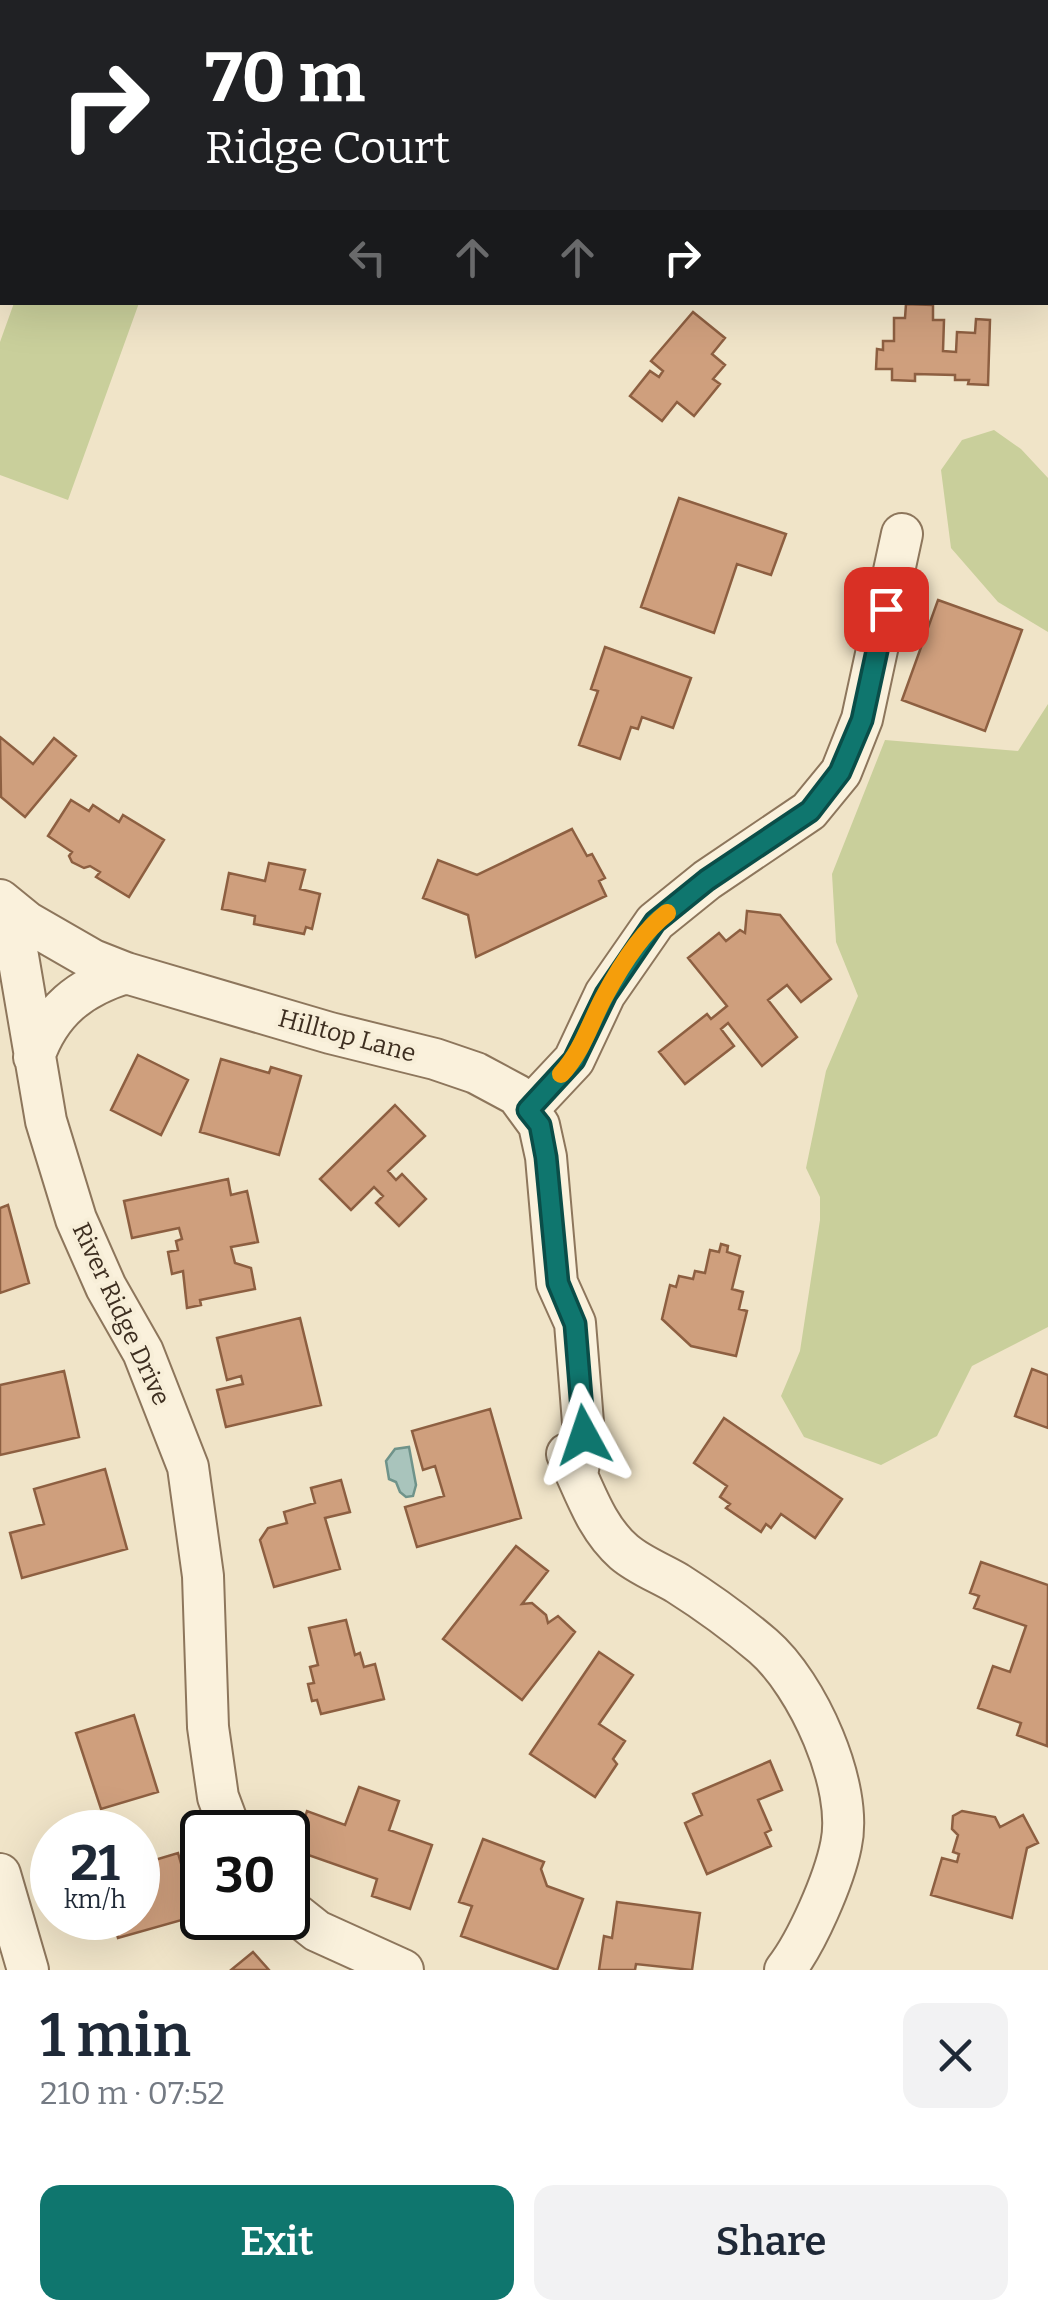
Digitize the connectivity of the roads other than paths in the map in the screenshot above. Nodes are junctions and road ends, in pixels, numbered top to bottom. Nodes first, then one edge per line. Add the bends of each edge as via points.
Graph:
1 (902, 534) dead end
2 (0, 900) edge
3 (0, 917) edge
4 (126, 973) junction
5 (34, 1057) junction
6 (528, 1110) junction
7 (223, 1810) edge
8 (0, 1874) edge
9 (310, 1927) edge
10 (28, 1970) edge
11 (403, 1970) edge
12 (785, 1970) edge

1 - 6 street via 862,720 840,772 810,811 655,922 606,994 574,1060
2 - 4 street, Hilltop Lane via 26,922
3 - 5 street, River Ridge Drive via 18,956
4 - 5 street via 74,997 42,1032
4 - 6 street, Hilltop Lane via 476,1073 517,1095
5 - 7 street, River Ridge Drive via 76,1218 143,1352 188,1467 202,1576 208,1728
6 - 12 street via 540,1125 558,1283 575,1324 584,1435 577,1475 593,1514 624,1552 728,1618 794,1678 816,1718 839,1791 842,1844
8 - 10 street
9 - 11 street

